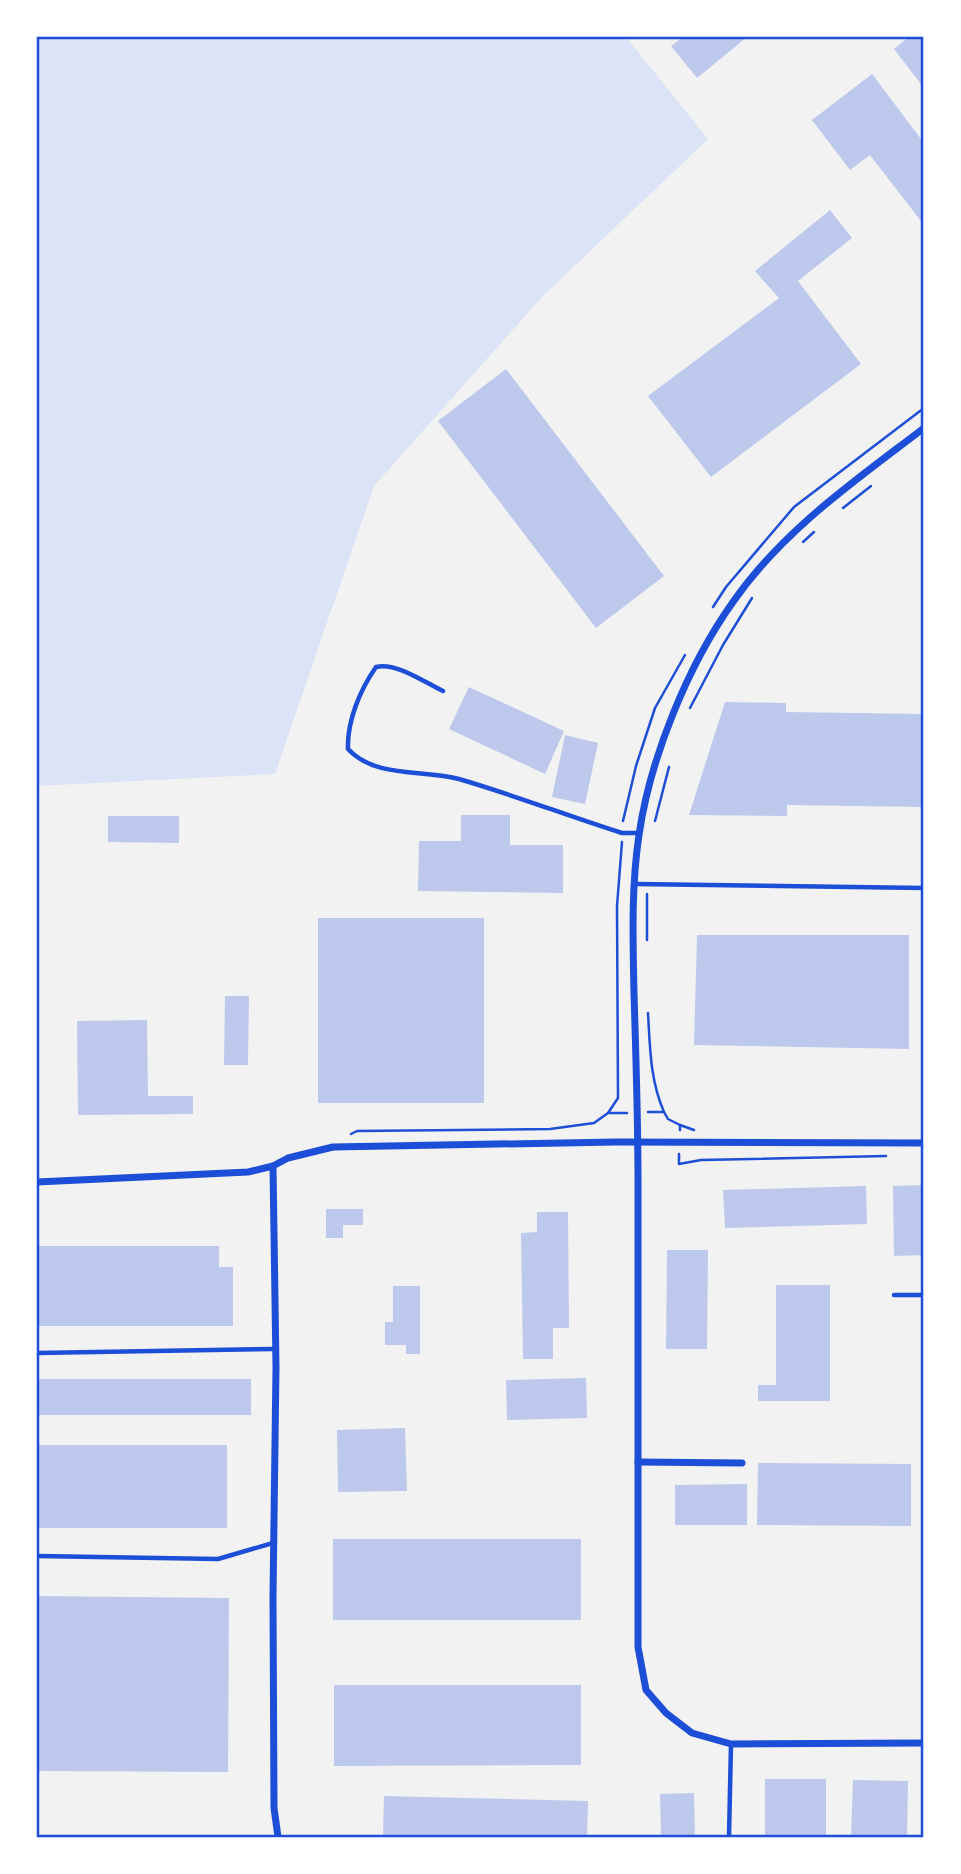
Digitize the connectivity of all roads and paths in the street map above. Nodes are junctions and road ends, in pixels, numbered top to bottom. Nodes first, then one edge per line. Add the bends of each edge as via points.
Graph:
1 (924, 428) edge
2 (872, 484) dead end
3 (841, 509) dead end
4 (822, 525) dead end
5 (795, 550) dead end
6 (753, 598) dead end
7 (443, 691) dead end
8 (687, 714) dead end
9 (670, 760) dead end
10 (652, 832) dead end
11 (639, 833) junction
12 (635, 884) junction
13 (647, 884) junction
14 (924, 888) edge
15 (646, 949) dead end
16 (648, 1001) dead end
17 (664, 1112) dead end
18 (924, 1143) edge
19 (638, 1144) junction
20 (273, 1166) junction
21 (37, 1182) edge
22 (894, 1295) dead end
23 (924, 1295) edge
24 (276, 1349) junction
25 (37, 1353) edge
26 (638, 1462) junction
27 (742, 1463) dead end
28 (274, 1543) junction
29 (37, 1556) edge
30 (924, 1743) edge
31 (731, 1744) junction
32 (278, 1837) edge
33 (729, 1837) edge

1 - 11 street via 785,539 733,601 673,712
2 - 3 path
4 - 5 path
6 - 8 path
7 - 11 lane via 383,665 376,667 358,702 348,749 357,758 394,771 457,778 622,832
9 - 10 path
11 - 12 street
12 - 13 lane
12 - 19 street
13 - 14 lane
13 - 15 path
16 - 17 path via 651,1068
18 - 19 street
19 - 20 street via 333,1147
19 - 26 street
20 - 21 street via 248,1172
20 - 24 street
22 - 23 lane
24 - 25 lane
24 - 28 street
26 - 27 street
26 - 31 street via 638,1647 646,1690 692,1733
28 - 29 lane via 218,1559
28 - 32 street via 274,1808
30 - 31 street
31 - 33 lane

